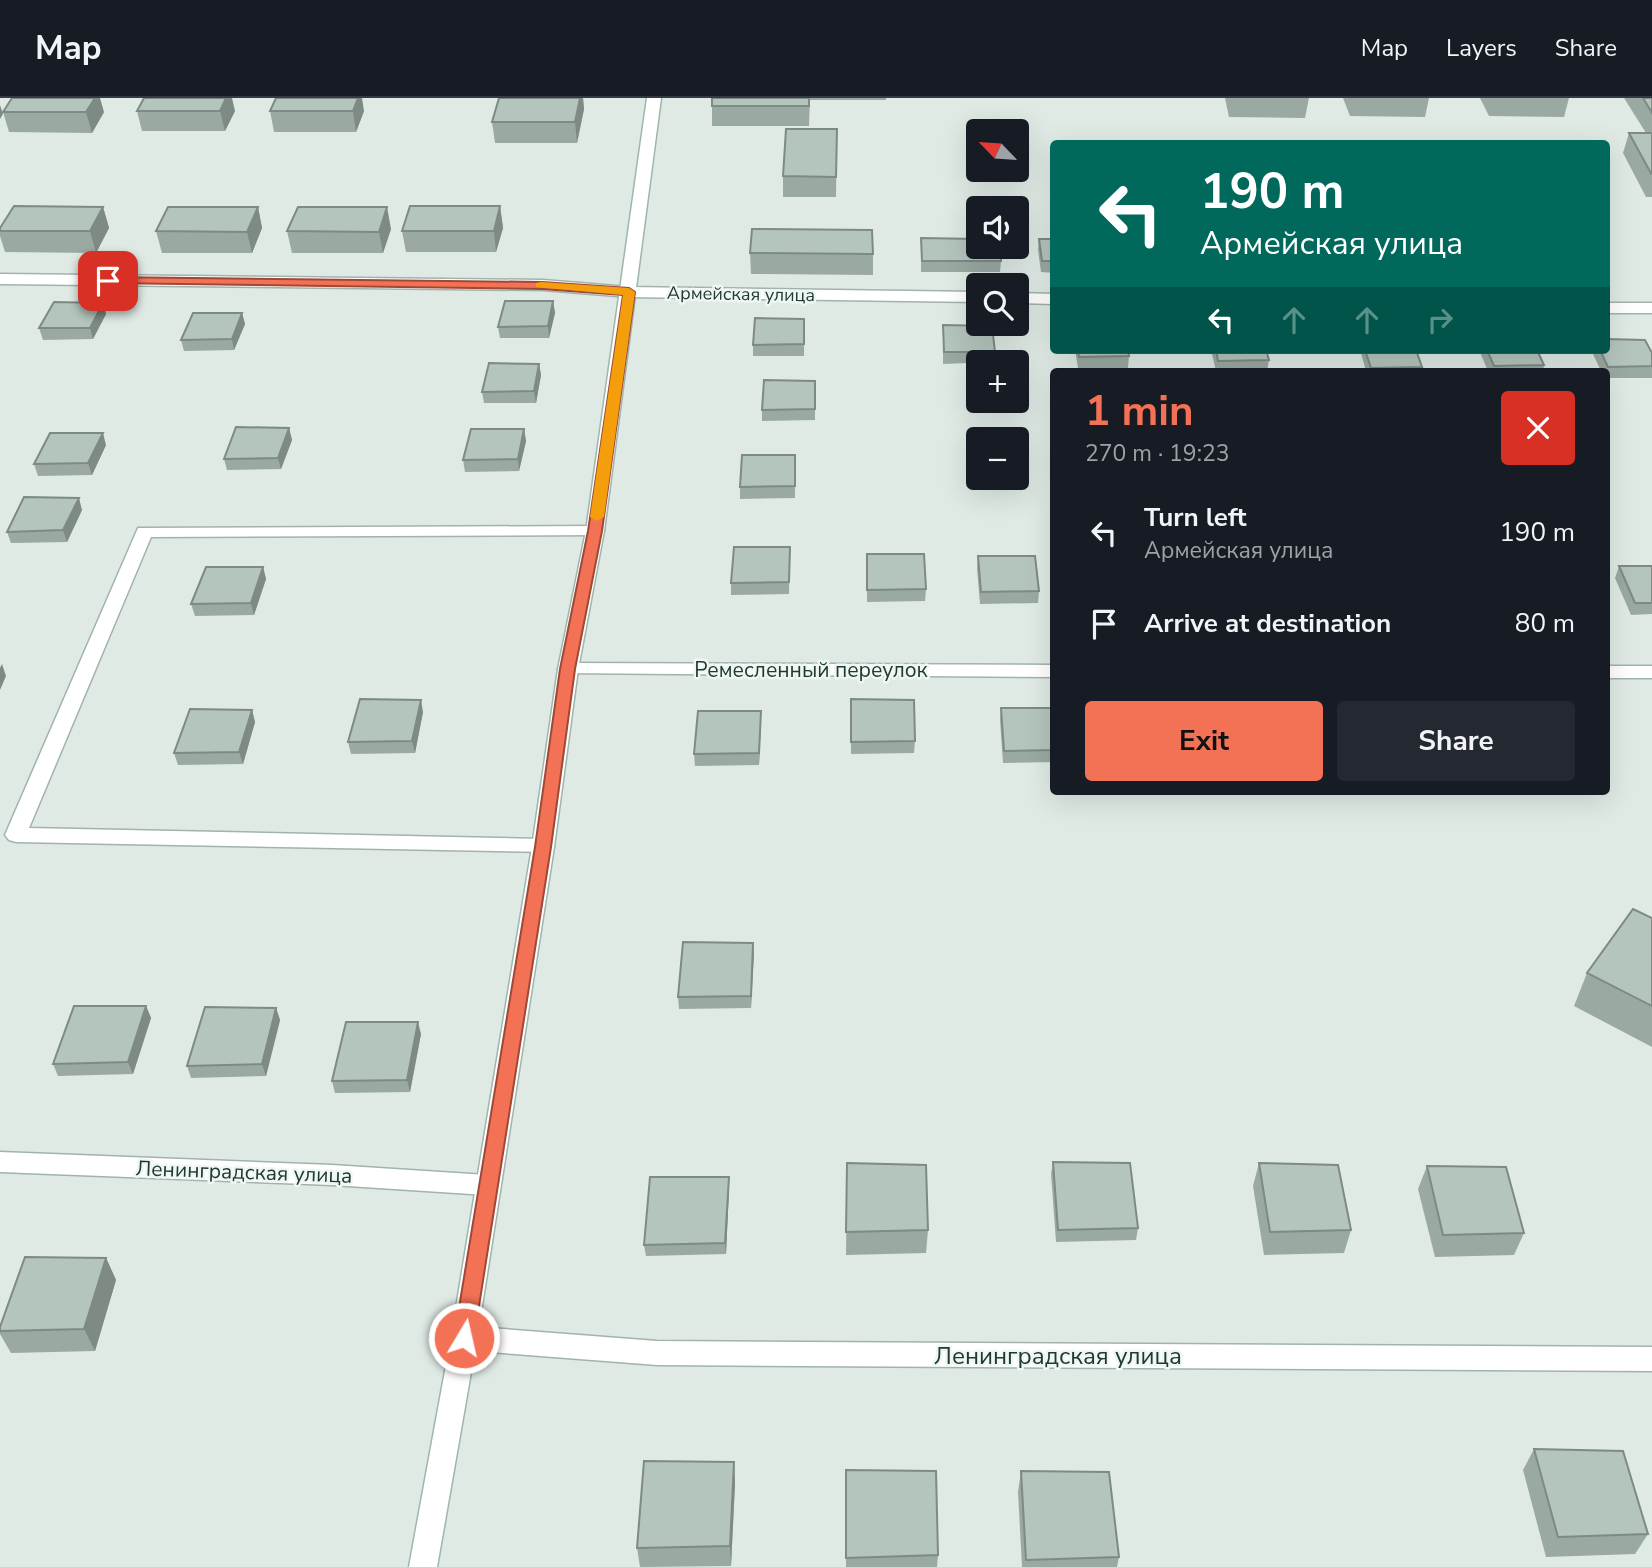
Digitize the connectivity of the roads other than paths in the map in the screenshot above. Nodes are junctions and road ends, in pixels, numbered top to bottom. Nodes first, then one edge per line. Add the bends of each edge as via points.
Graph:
1 (654, 98) edge
2 (0, 279) edge
3 (629, 292) junction
4 (966, 298) edge
5 (1029, 298) edge
6 (1050, 299) edge
7 (1610, 308) edge
8 (1652, 308) edge
9 (595, 531) junction
10 (568, 669) junction
11 (1050, 671) edge
12 (1610, 672) edge
13 (1652, 672) edge
14 (543, 847) junction
15 (0, 1162) edge
16 (487, 1185) junction
17 (464, 1338) junction
18 (1652, 1359) edge
19 (422, 1567) edge

1 - 3 street
2 - 3 street, Армейская улица via 542,285
3 - 4 street, Армейская улица
3 - 9 street
5 - 6 street
7 - 8 street
9 - 10 street
9 - 14 street via 144,532 16,835
10 - 11 street, Ремесленный переулок
10 - 14 street
12 - 13 street
14 - 16 street
15 - 16 street, Ленинградская улица
16 - 17 street
17 - 18 street, Ленинградская улица via 657,1353
17 - 19 street

